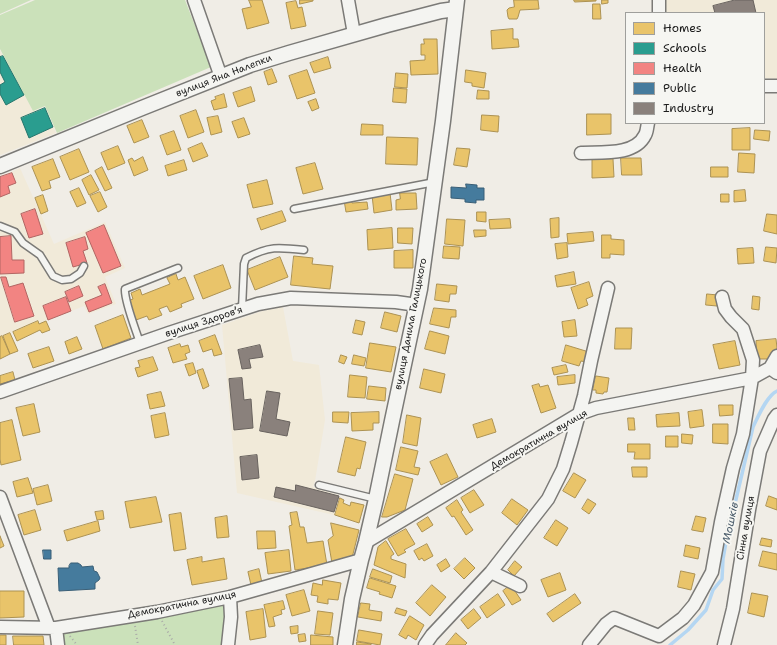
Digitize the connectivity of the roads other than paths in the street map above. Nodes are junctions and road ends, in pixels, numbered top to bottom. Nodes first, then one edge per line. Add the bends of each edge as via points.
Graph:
1 (194, 0) edge
2 (348, 0) edge
3 (659, 0) edge
4 (456, 4) edge
5 (659, 12) edge
6 (354, 34) junction
7 (221, 77) junction
8 (765, 86) edge
9 (777, 86) edge
10 (648, 124) edge
11 (581, 153) dead end
12 (0, 166) edge
13 (435, 182) junction
14 (294, 208) dead end
15 (0, 226) edge
16 (304, 250) dead end
17 (84, 266) dead end
18 (178, 268) dead end
19 (608, 288) dead end
20 (722, 297) dead end
21 (417, 305) junction
22 (242, 309) junction
23 (140, 343) junction
24 (777, 356) edge
25 (773, 370) edge
26 (752, 378) junction
27 (0, 392) edge
28 (579, 414) junction
29 (777, 415) edge
30 (319, 484) dead end
31 (0, 497) edge
32 (376, 499) junction
33 (366, 542) junction
34 (361, 560) junction
35 (491, 572) junction
36 (520, 586) dead end
37 (230, 597) junction
38 (0, 627) edge
39 (53, 628) junction
40 (58, 645) edge
41 (228, 645) edge
42 (346, 645) edge
43 (425, 645) edge
44 (589, 645) edge
45 (724, 645) edge

1 - 7 street
2 - 6 street
3 - 5 street
4 - 6 street, вулиця Яна Налепки via 441,11
4 - 13 street, вулиця Данила Галицького
6 - 7 street, вулиця Яна Налепки via 289,52
7 - 12 street, вулиця Яна Налепки
8 - 9 street
10 - 11 street via 646,135 639,144 630,149
13 - 14 lane
13 - 21 street, вулиця Данила Галицького
15 - 17 lane via 15,232 23,243 40,255 53,276 62,280 71,279 80,273
16 - 22 lane via 272,248 246,258
18 - 23 lane via 126,289 127,303
19 - 28 street
20 - 26 street via 725,309 743,329 753,360
21 - 22 street, вулиця Здоровʼя via 291,298
21 - 32 street, вулиця Данила Галицького
22 - 23 street, вулиця Здоровʼя
23 - 27 street, вулиця Здоровʼя
24 - 25 street
25 - 26 street, Демократична вулиця
26 - 28 street, Демократична вулиця via 596,408
26 - 44 street via 743,434 733,468 712,572 694,605 683,618 659,636 614,618
28 - 33 street, Демократична вулиця
28 - 35 street via 563,469 548,499
29 - 45 street, Сінна вулиця via 760,451 733,609
30 - 32 lane
31 - 39 street
32 - 33 street, вулиця Данила Галицького
33 - 34 street, вулиця Данила Галицького
34 - 37 street, Демократична вулиця
34 - 42 street, вулиця Данила Галицького
35 - 36 street
35 - 43 street
37 - 39 street, Демократична вулиця via 157,612
37 - 41 street
38 - 39 street, Демократична вулиця
39 - 40 street

